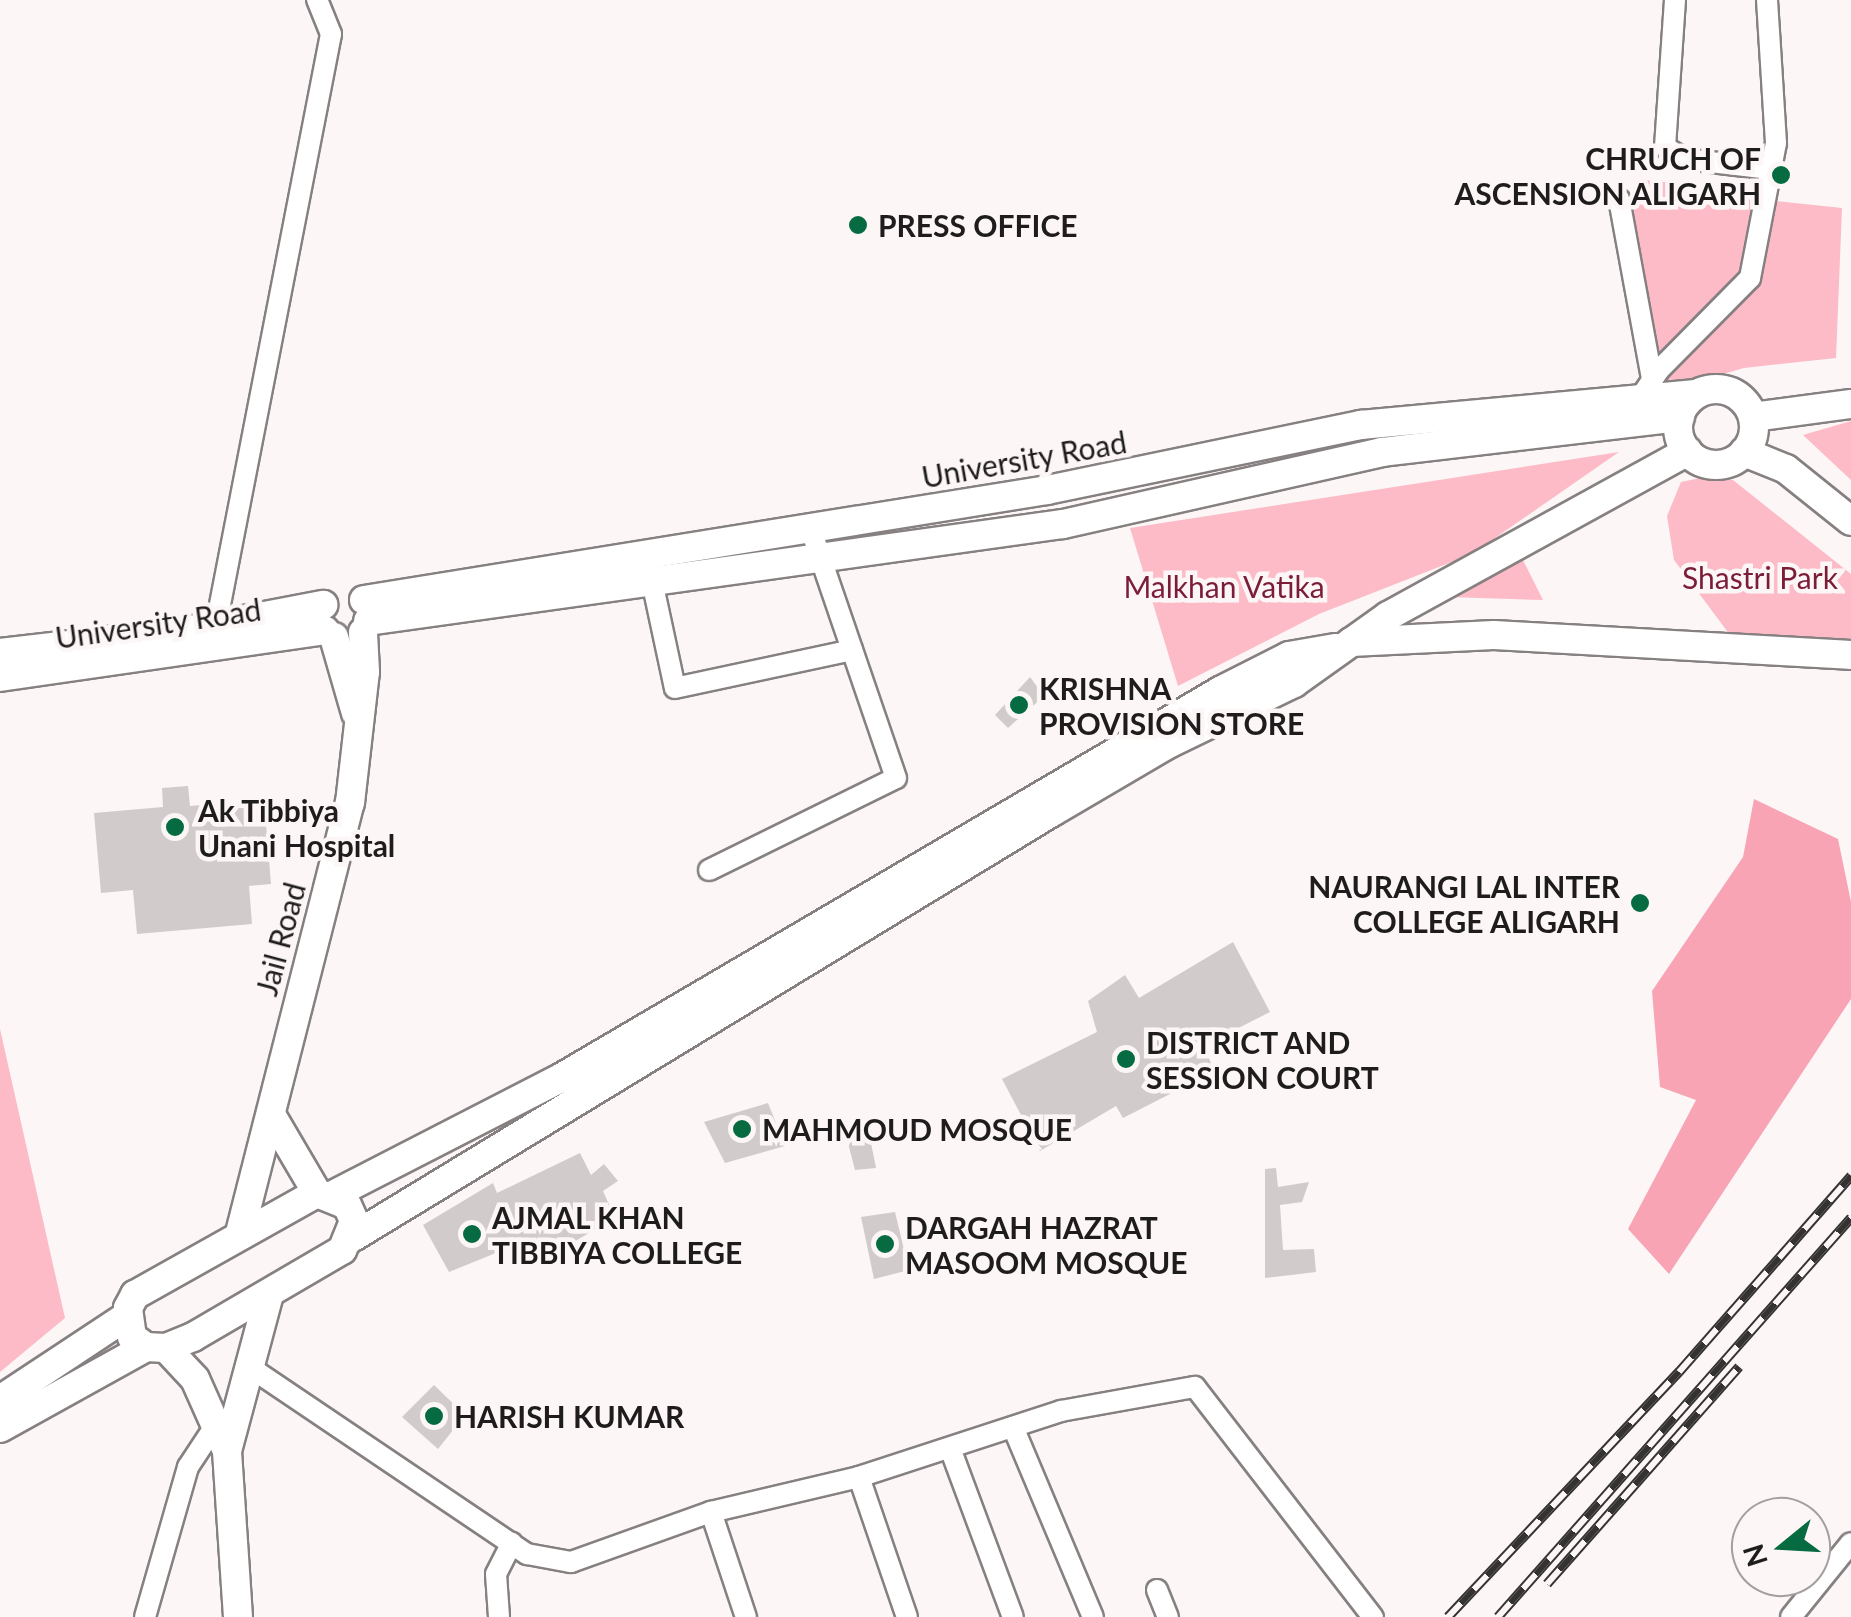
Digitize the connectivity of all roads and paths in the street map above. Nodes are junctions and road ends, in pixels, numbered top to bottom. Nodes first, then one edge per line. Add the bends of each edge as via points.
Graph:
1 (318, 0) edge
2 (1675, 0) edge
3 (1767, 0) edge
4 (1771, 168) junction
5 (1620, 199) dead end
6 (1652, 379) junction
7 (1636, 404) junction
8 (1851, 404) edge
9 (1688, 406) junction
10 (1750, 434) junction
11 (1688, 451) junction
12 (1851, 502) edge
13 (1851, 521) edge
14 (811, 530) junction
15 (820, 558) junction
16 (652, 581) junction
17 (365, 618) junction
18 (327, 624) junction
19 (216, 625) junction
20 (1343, 645) junction
21 (852, 650) junction
22 (0, 653) edge
23 (1851, 655) edge
24 (0, 676) edge
25 (358, 719) junction
26 (709, 870) dead end
27 (273, 1118) junction
28 (325, 1194) junction
29 (240, 1233) junction
30 (352, 1237) junction
31 (269, 1294) junction
32 (127, 1316) junction
33 (156, 1347) junction
34 (251, 1368) junction
35 (0, 1400) edge
36 (217, 1423) junction
37 (1012, 1427) junction
38 (0, 1428) edge
39 (950, 1448) junction
40 (227, 1451) junction
41 (860, 1477) junction
42 (711, 1512) junction
43 (1851, 1543) edge
44 (512, 1544) junction
45 (1157, 1590) dead end
46 (145, 1617) edge
47 (238, 1617) edge
48 (499, 1617) edge
49 (746, 1617) edge
50 (907, 1617) edge
51 (1013, 1617) edge
52 (1093, 1617) edge
53 (1168, 1617) edge
54 (1372, 1617) edge
55 (1791, 1617) edge

1 - 19 street via 331,34
2 - 4 street via 1665,147 1684,159
3 - 4 street via 1776,143
4 - 6 street via 1750,278
5 - 6 street
6 - 7 street
7 - 9 main road, University Road
7 - 14 main road, University Road via 1507,408 1362,426
8 - 10 main road
9 - 10 main road via 1717,388 1736,393
9 - 11 main road
9 - 15 main road via 1382,452 1063,524
10 - 11 main road via 1716,466
10 - 12 main road via 1793,453
10 - 13 main road
11 - 20 main road
14 - 15 street
14 - 17 main road, University Road
15 - 16 main road
15 - 21 street
16 - 17 main road
16 - 21 street via 675,688
17 - 18 main road
17 - 18 main road via 340,592
17 - 25 main road, Jail Road
18 - 19 main road, University Road
18 - 24 main road, University Road
18 - 25 main road, Jail Road
19 - 22 main road, University Road
20 - 23 main road via 1494,635
20 - 28 main road via 1288,656 1220,691 559,1079
20 - 30 main road via 1294,683 1135,764
21 - 26 street via 896,778
25 - 27 main road, Jail Road via 350,803 289,1031
27 - 28 main road
27 - 29 main road, Jail Road
28 - 29 main road
28 - 30 main road via 354,1220
29 - 32 main road via 150,1284
30 - 31 main road
31 - 33 main road
31 - 34 main road
32 - 33 main road via 132,1337
32 - 35 main road
33 - 36 main road via 195,1379
33 - 38 main road
34 - 40 main road
34 - 44 street
36 - 40 main road
36 - 46 street via 188,1467
37 - 39 street
37 - 52 street
37 - 54 street via 1061,1411 1195,1387
39 - 41 street
39 - 51 street
40 - 47 main road
41 - 42 street
41 - 50 street
42 - 44 street via 570,1562 527,1554
42 - 49 street
43 - 55 street
44 - 48 street via 496,1574
45 - 53 street

